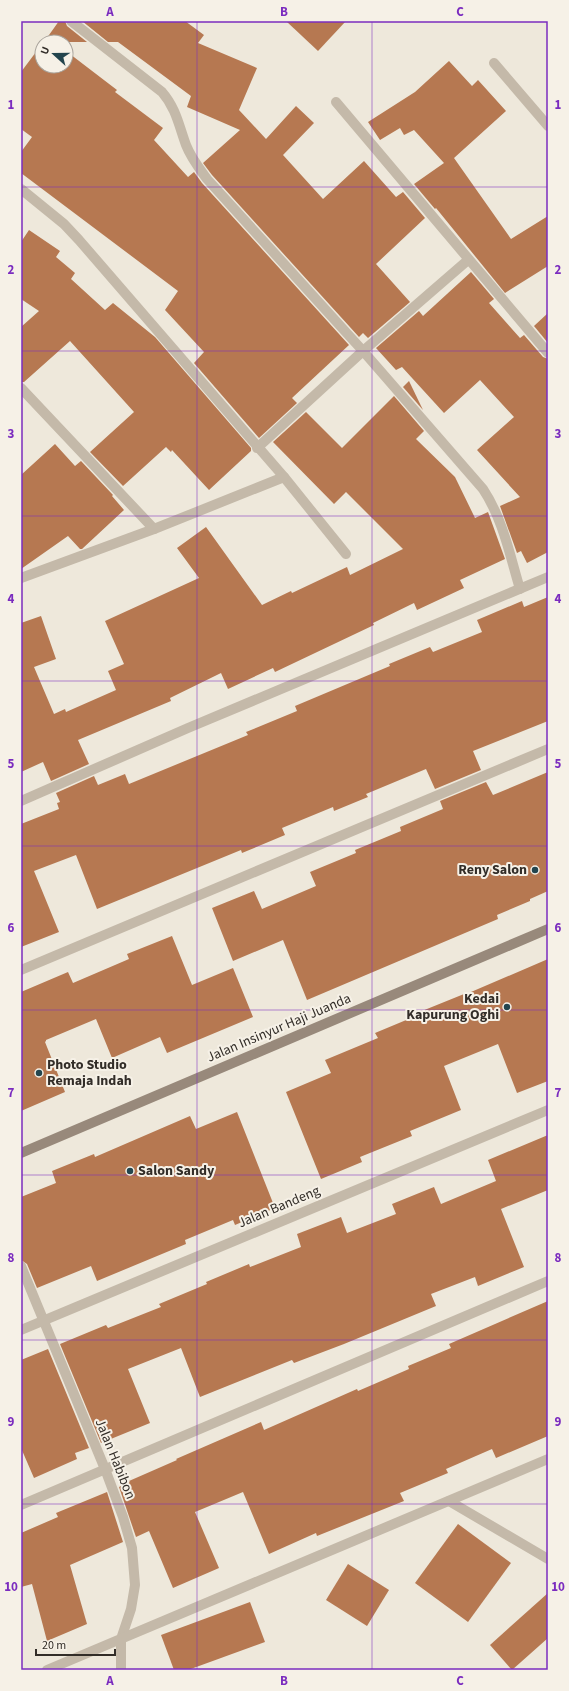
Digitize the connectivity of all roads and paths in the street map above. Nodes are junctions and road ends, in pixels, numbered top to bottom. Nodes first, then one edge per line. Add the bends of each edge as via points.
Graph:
1 (70, 21) edge
2 (494, 63) dead end
3 (336, 102) dead end
4 (548, 126) edge
5 (21, 189) edge
6 (468, 260) junction
7 (363, 351) junction
8 (548, 354) edge
9 (21, 388) edge
10 (257, 448) junction
11 (284, 477) junction
12 (154, 529) junction
13 (346, 554) dead end
14 (21, 578) edge
15 (548, 578) edge
16 (520, 589) junction
17 (548, 748) edge
18 (21, 801) edge
19 (548, 929) edge
20 (21, 970) edge
21 (548, 1110) edge
22 (21, 1153) edge
23 (21, 1266) edge
24 (548, 1281) edge
25 (43, 1320) junction
26 (21, 1330) edge
27 (548, 1459) edge
28 (105, 1469) junction
29 (449, 1501) junction
30 (21, 1505) edge
31 (548, 1559) edge
32 (121, 1638) junction
33 (47, 1670) edge
34 (121, 1670) edge

1 - 7 street via 171,101 194,162 207,179
2 - 4 street
3 - 6 street
5 - 10 street via 64,224
6 - 7 street
6 - 8 street
7 - 10 street
7 - 16 street via 487,496 498,519
9 - 12 street
10 - 11 street
11 - 12 street
11 - 13 street
12 - 14 street
15 - 16 street
16 - 18 street
17 - 20 street
19 - 22 street, Jalan Insinyur Haji Juanda
21 - 25 street, Jalan Bandeng
23 - 25 street, Jalan Habibon
24 - 28 street
25 - 26 street, Jalan Bandeng
25 - 28 street, Jalan Habibon
27 - 29 street
28 - 30 street
28 - 32 street, Jalan Habibon via 132,1548 136,1585 132,1609
29 - 31 street
29 - 32 street
32 - 33 street
32 - 34 street, Jalan Habibon

